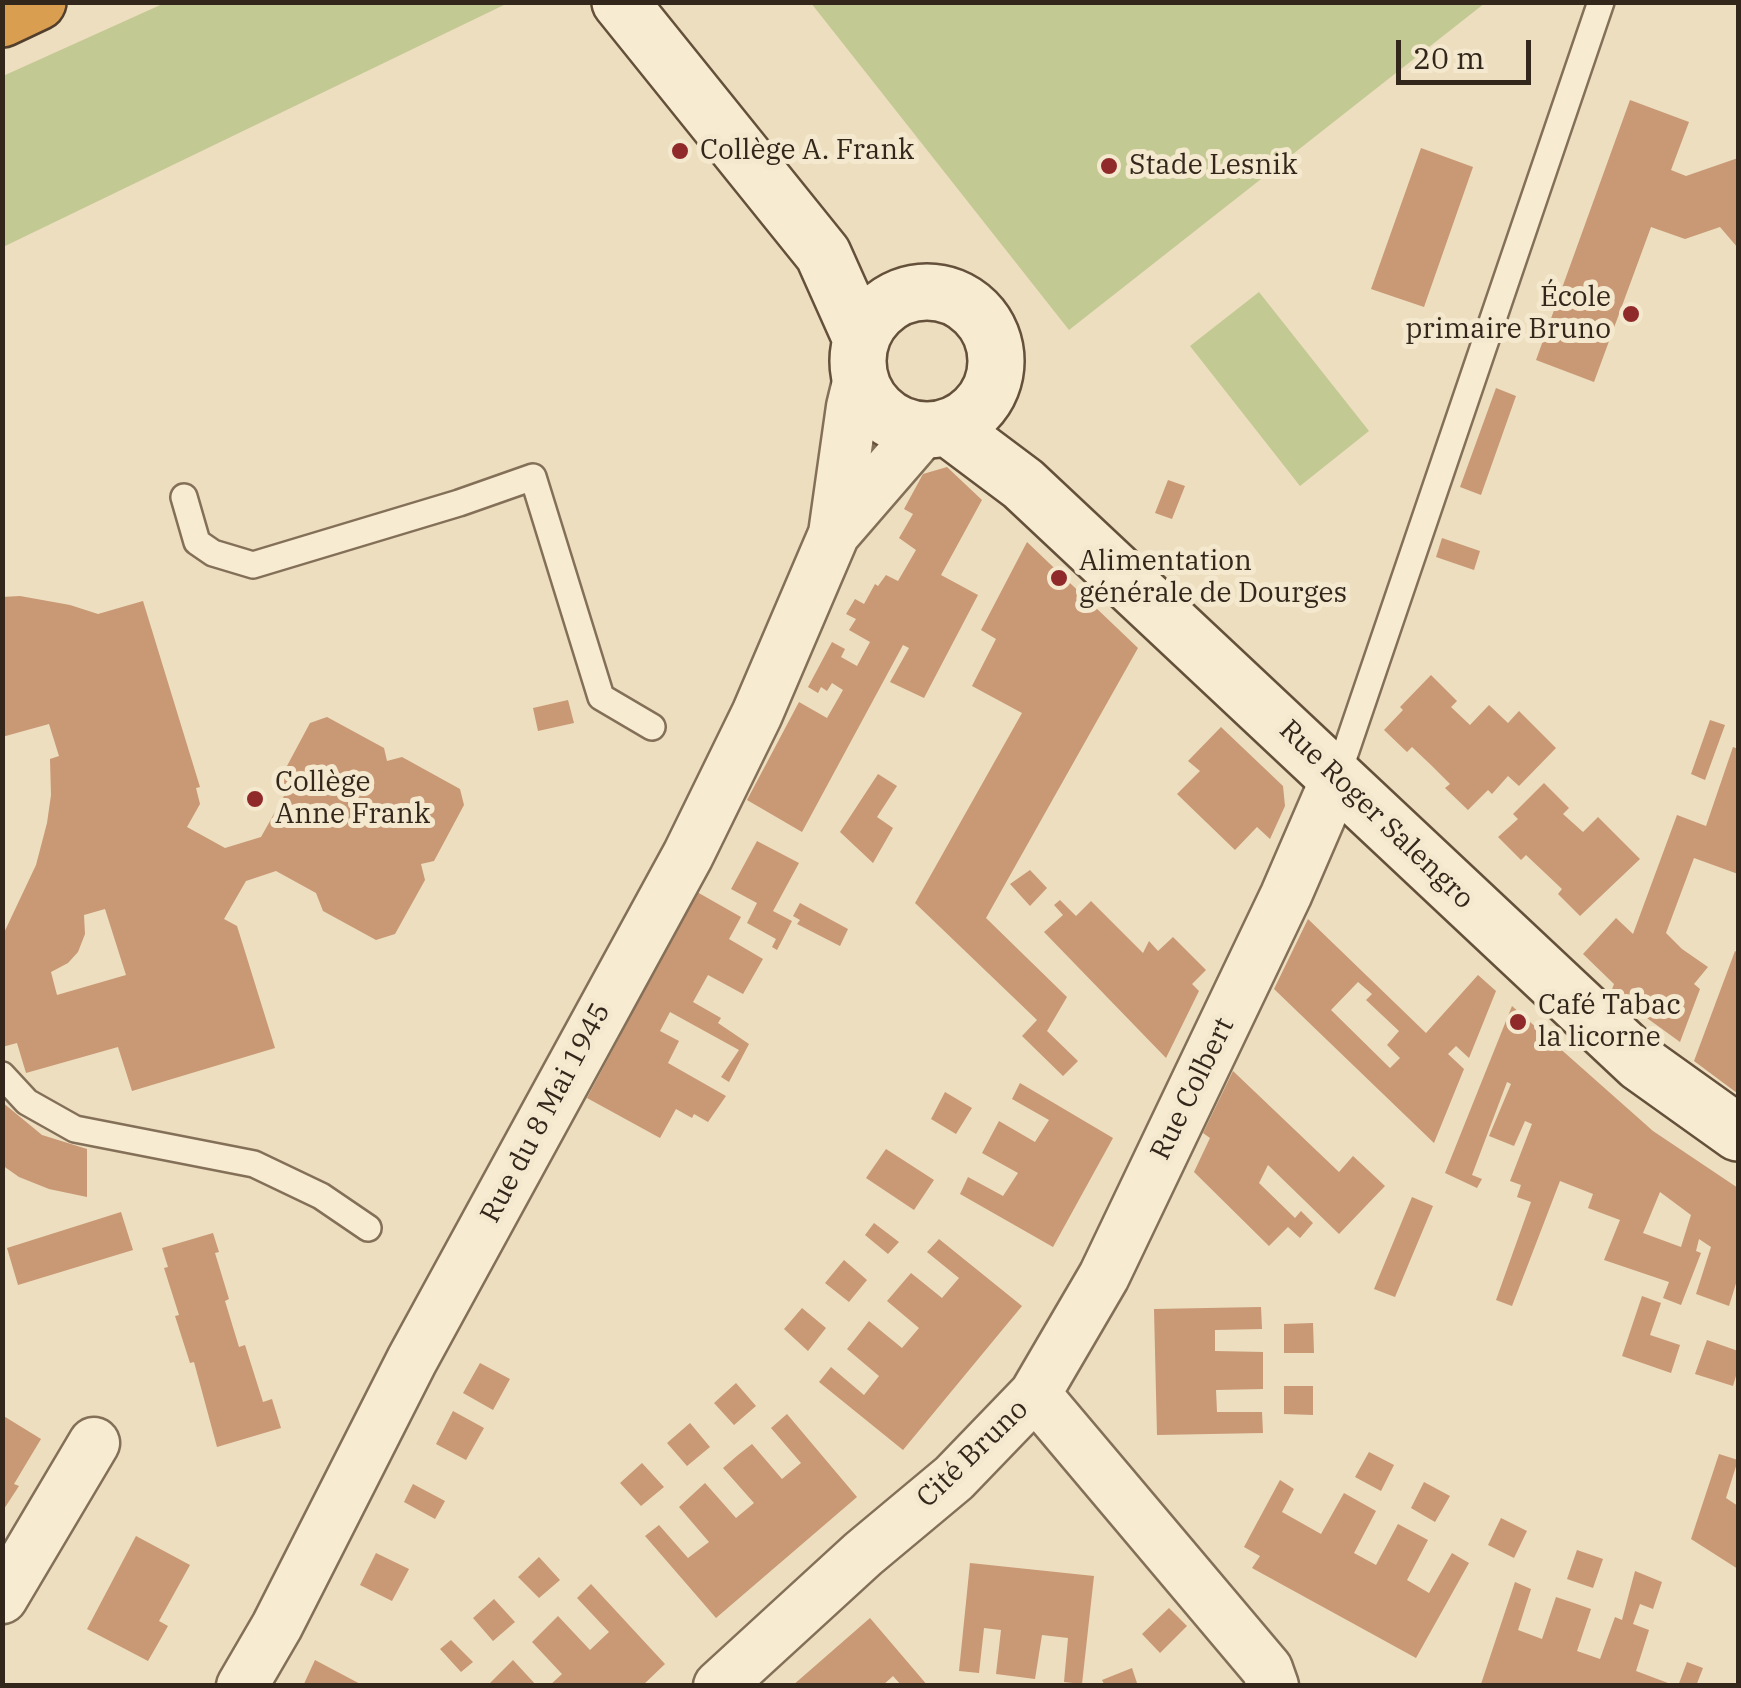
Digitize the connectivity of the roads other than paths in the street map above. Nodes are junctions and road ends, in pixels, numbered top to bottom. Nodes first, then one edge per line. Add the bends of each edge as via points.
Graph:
1 (38, 2) edge
2 (620, 2) edge
3 (1600, 2) edge
4 (2, 18) edge
5 (824, 254) junction
6 (919, 292) junction
7 (860, 358) junction
8 (992, 382) junction
9 (935, 429) junction
10 (1023, 484) junction
11 (184, 496) dead end
12 (834, 534) junction
13 (652, 727) dead end
14 (1337, 777) junction
15 (2, 1075) edge
16 (1738, 1133) edge
17 (368, 1228) dead end
18 (1035, 1394) junction
19 (94, 1443) dead end
20 (2, 1598) edge
21 (242, 1686) edge
22 (719, 1686) edge
23 (1273, 1686) edge

1 - 4 highway
2 - 5 street
3 - 14 lane
5 - 6 street
5 - 7 street
6 - 7 street via 874,316
6 - 8 street via 942,293 980,318 992,338
7 - 9 street via 868,398 882,414 902,426
7 - 12 street, Rue du 8 Mai 1945
8 - 9 street via 975,410
8 - 10 street
9 - 10 street, Rue Roger Salengro
9 - 12 street, Rue du 8 Mai 1945
10 - 14 street, Rue Roger Salengro
11 - 13 lane via 197,542 253,564 534,477 600,696
12 - 21 street, Rue du 8 Mai 1945 via 688,855
14 - 16 street, Rue Roger Salengro via 1640,1063
14 - 18 street, Rue Colbert via 1104,1276
15 - 17 lane via 27,1102 75,1130 254,1164
18 - 22 street, Cité Bruno via 954,1478
18 - 23 street, Cité Bruno via 1267,1670
19 - 20 street

